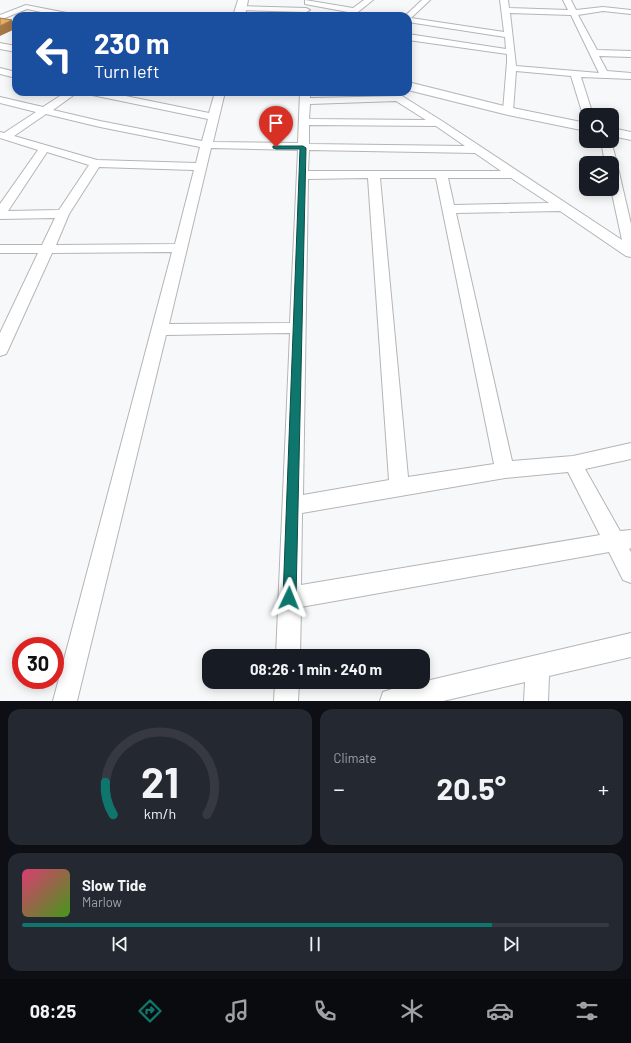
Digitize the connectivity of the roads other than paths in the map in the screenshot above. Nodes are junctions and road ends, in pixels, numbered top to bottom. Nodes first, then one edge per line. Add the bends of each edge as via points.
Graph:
1 (42, 0) edge
2 (369, 0) edge
3 (426, 0) edge
4 (504, 0) edge
5 (567, 0) edge
6 (26, 7) junction
7 (306, 7) edge
8 (240, 8) edge
9 (356, 10) junction
10 (506, 10) junction
11 (18, 12) edge
12 (52, 12) edge
13 (353, 12) edge
14 (631, 12) edge
15 (412, 13) edge
16 (573, 13) junction
17 (12, 16) edge
18 (412, 21) edge
19 (2, 22) edge
20 (509, 35) junction
21 (412, 38) edge
22 (0, 46) edge
23 (12, 48) edge
24 (511, 52) junction
25 (593, 53) junction
26 (631, 54) edge
27 (512, 68) junction
28 (628, 69) edge
29 (0, 71) edge
30 (12, 74) edge
31 (575, 74) junction
32 (604, 74) junction
33 (412, 87) edge
34 (67, 96) edge
35 (111, 96) edge
36 (219, 96) edge
37 (305, 96) edge
38 (401, 96) edge
39 (0, 100) edge
40 (586, 108) edge
41 (44, 111) junction
42 (508, 111) junction
43 (213, 117) junction
44 (304, 122) junction
45 (438, 123) junction
46 (579, 126) edge
47 (619, 133) edge
48 (2, 136) edge
49 (631, 136) edge
50 (206, 145) junction
51 (45, 147) junction
52 (303, 148) junction
53 (478, 150) junction
54 (96, 163) junction
55 (201, 167) junction
56 (441, 174) junction
57 (513, 174) junction
58 (302, 175) junction
59 (374, 175) junction
60 (618, 196) edge
61 (562, 207) junction
62 (448, 209) junction
63 (0, 214) edge
64 (63, 214) junction
65 (180, 248) junction
66 (0, 249) edge
67 (47, 249) junction
68 (631, 253) edge
69 (298, 328) junction
70 (159, 330) junction
71 (0, 350) edge
72 (631, 451) edge
73 (574, 464) junction
74 (506, 470) junction
75 (399, 487) junction
76 (292, 506) junction
77 (623, 541) edge
78 (631, 573) edge
79 (289, 598) junction
80 (631, 645) edge
81 (288, 649) edge
82 (538, 667) junction
83 (287, 689) edge
84 (64, 701) edge
85 (286, 701) edge
86 (392, 701) edge
87 (536, 701) edge

1 - 6 street
2 - 9 street
3 - 15 street
4 - 10 street
5 - 16 street
6 - 11 street
6 - 12 street
7 - 8 street
7 - 9 street
9 - 13 street
10 - 16 street
10 - 20 street
14 - 16 street via 603,10
16 - 25 street
17 - 19 street
18 - 20 street
20 - 24 street
21 - 24 street
22 - 23 street
24 - 27 street
25 - 26 street
25 - 32 street
27 - 31 street
27 - 42 street
28 - 32 street
29 - 30 street
31 - 32 street via 605,76
31 - 40 street
33 - 42 street
34 - 41 street
35 - 43 street
36 - 43 street
37 - 44 street
38 - 45 street
39 - 41 street
41 - 48 street
41 - 50 street
42 - 46 street
43 - 50 street
44 - 45 street
44 - 52 street
45 - 53 street
47 - 49 street
48 - 51 street
50 - 52 street
50 - 55 street
51 - 54 street
51 - 63 street
52 - 53 street
52 - 58 street
53 - 57 street
54 - 55 street
54 - 64 street
55 - 65 street
56 - 57 street
56 - 59 street
56 - 62 street
57 - 61 street
58 - 59 street
58 - 69 street
59 - 75 street
60 - 68 street
61 - 62 street
61 - 68 street
62 - 74 street
63 - 64 street
64 - 67 street
65 - 67 street
65 - 70 street
66 - 67 street
67 - 71 street
69 - 70 street
69 - 76 street
70 - 84 street
72 - 73 street
73 - 74 street
73 - 77 street
74 - 75 street
75 - 76 street
76 - 79 street
77 - 78 street
77 - 79 street
79 - 81 street
80 - 82 street
82 - 86 street
82 - 87 street
83 - 85 street

